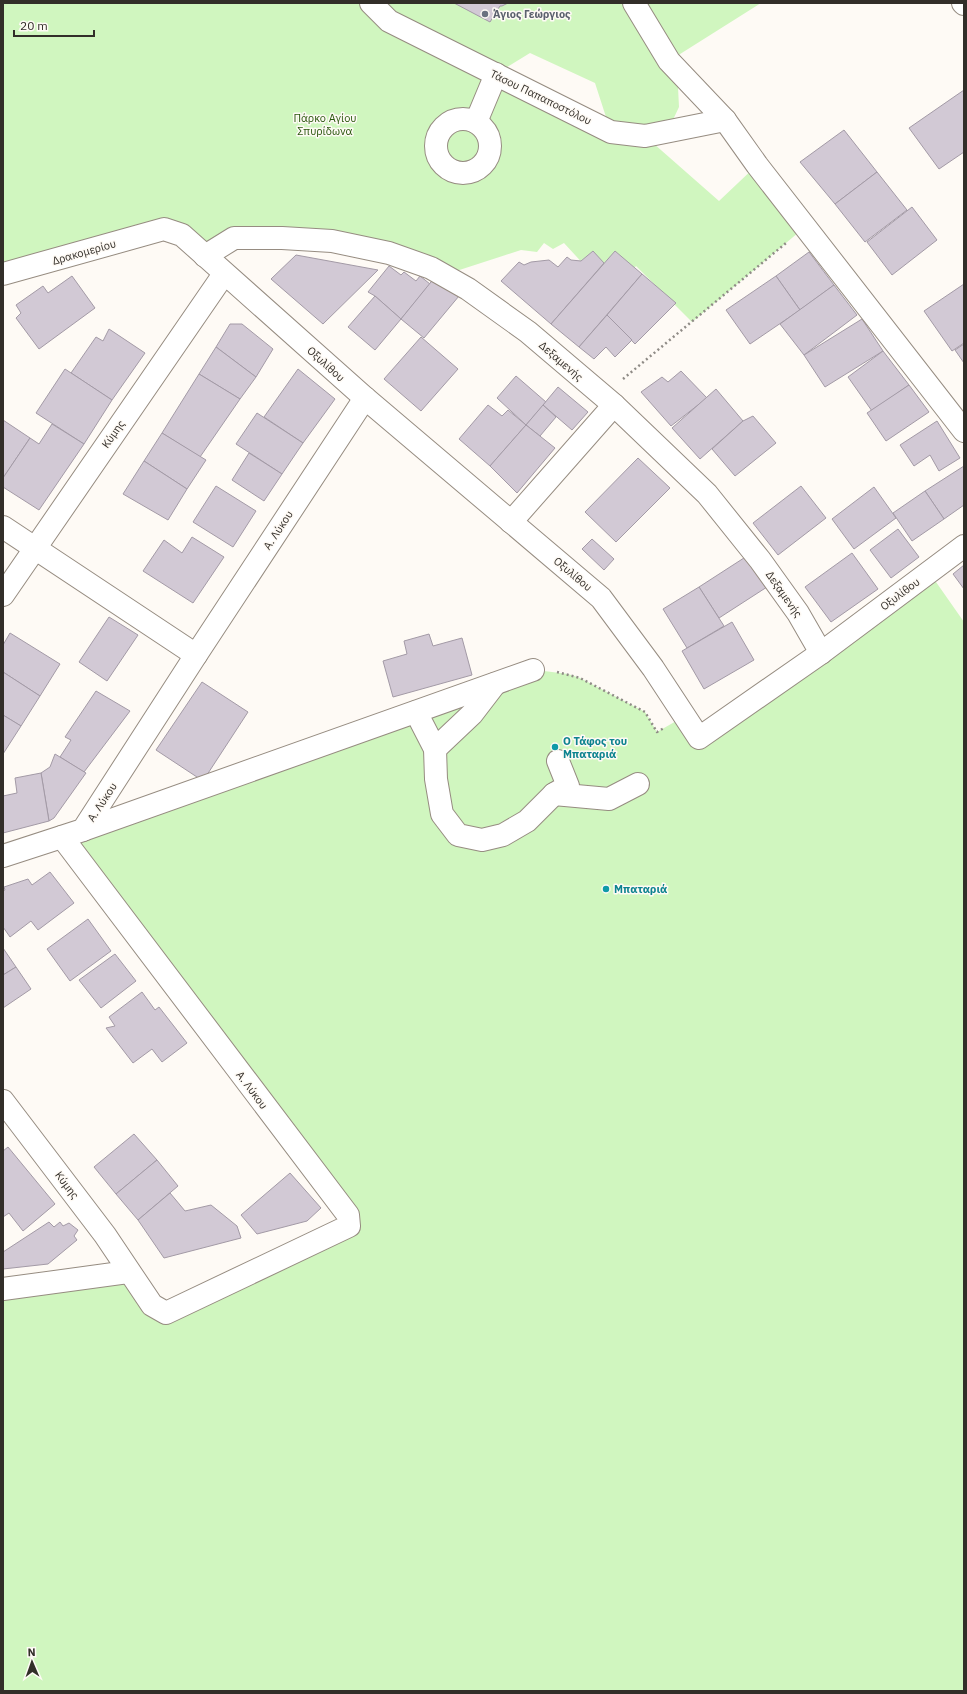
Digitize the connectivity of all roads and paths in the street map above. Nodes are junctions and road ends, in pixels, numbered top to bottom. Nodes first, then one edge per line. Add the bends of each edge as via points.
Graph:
1 (371, 3) edge
2 (634, 3) edge
3 (496, 74) junction
4 (725, 120) junction
5 (476, 122) dead end
6 (164, 229) joint
7 (789, 240) dead end
8 (205, 256) junction
9 (3, 274) edge
10 (224, 274) junction
11 (365, 398) junction
12 (608, 401) junction
13 (964, 431) edge
14 (511, 522) junction
15 (3, 527) edge
16 (964, 546) edge
17 (34, 548) junction
18 (3, 595) edge
19 (822, 653) junction
20 (196, 655) junction
21 (533, 670) joint
22 (495, 684) junction
23 (416, 712) junction
24 (685, 716) junction
25 (435, 749) junction
26 (558, 761) dead end
27 (638, 784) dead end
28 (554, 794) junction
29 (83, 830) junction
30 (62, 837) junction
31 (3, 856) edge
32 (3, 1101) edge
33 (348, 1215) joint
34 (128, 1272) junction
35 (3, 1289) edge

1 - 3 street, Τάσου Παπαποστόλου via 389,21
2 - 4 street via 669,61
3 - 4 street, Τάσου Παπαποστόλου via 611,132 645,136
3 - 5 street
4 - 13 street
6 - 8 street, Οξυλίθου via 182,235
6 - 9 street, Δρακομερίου
7 - 12 path
8 - 10 street, Οξυλίθου
8 - 12 street, Δεξαμενής via 234,238 282,238 332,241 388,253 431,268 468,289 528,332
10 - 11 street, Οξυλίθου
10 - 17 street, Κύμης
11 - 14 street, Οξυλίθου
11 - 20 street, Α. Λύκου
12 - 14 street
12 - 19 street, Δεξαμενής via 708,494 760,560 798,613
14 - 24 street, Οξυλίθου via 601,598
15 - 17 street
16 - 19 street, Οξυλίθου
17 - 18 street, Κύμης
17 - 20 street
19 - 24 street, Οξυλίθου via 699,738
20 - 29 street, Α. Λύκου
21 - 22 street
21 - 24 path via 580,678 645,712 657,732
22 - 23 street
22 - 25 street via 472,714
23 - 25 street
23 - 29 street
25 - 28 street via 436,779 442,814 458,835 482,840 503,835 527,821
26 - 28 street via 568,786
27 - 28 street via 609,799
29 - 30 street, Α. Λύκου
30 - 31 street
30 - 33 street, Α. Λύκου
32 - 34 street, Κύμης via 105,1235
33 - 34 street, Κύμης via 349,1226 166,1313 152,1305
34 - 35 street

